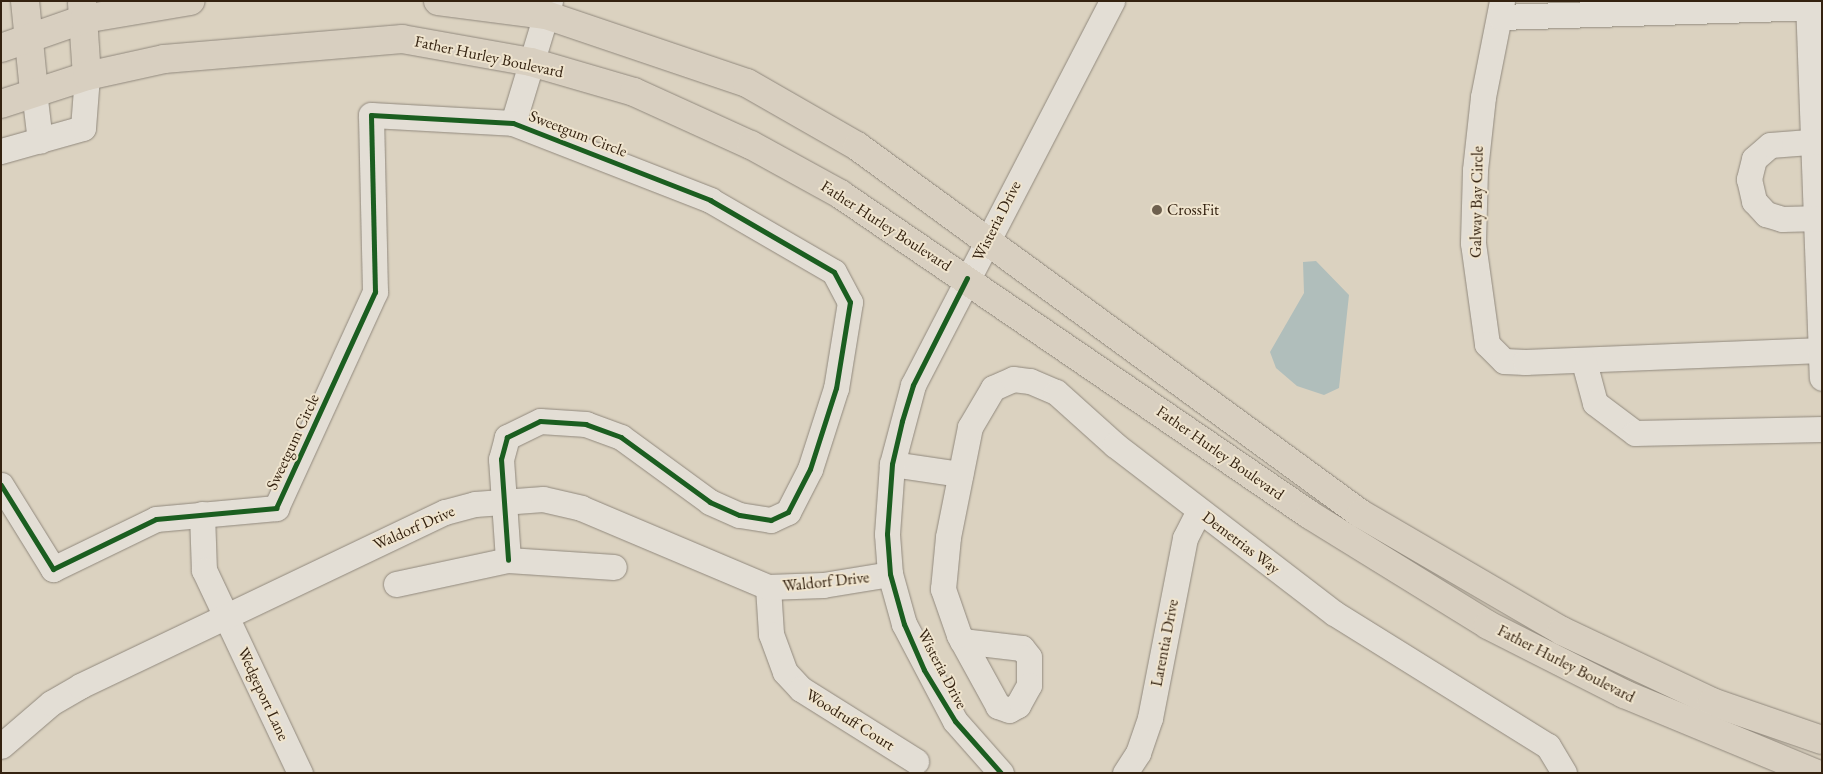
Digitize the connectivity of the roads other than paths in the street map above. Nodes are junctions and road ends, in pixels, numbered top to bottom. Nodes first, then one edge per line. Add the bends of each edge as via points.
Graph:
1 (26, 1) edge
2 (190, 1) edge
3 (438, 1) edge
4 (1112, 1) edge
5 (1813, 5) edge
6 (548, 8) edge
7 (1501, 9) edge
8 (83, 10) edge
9 (29, 36) junction
10 (1, 48) edge
11 (531, 62) junction
12 (87, 76) junction
13 (34, 91) junction
14 (1, 104) edge
15 (514, 123) junction
16 (40, 141) junction
17 (1818, 141) edge
18 (1, 152) edge
19 (1819, 218) edge
20 (987, 239) junction
21 (967, 278) junction
22 (1821, 350) edge
23 (1584, 362) junction
24 (1822, 378) edge
25 (1822, 429) edge
26 (892, 464) junction
27 (960, 474) junction
28 (1, 485) edge
29 (503, 500) junction
30 (1199, 510) junction
31 (202, 514) junction
32 (508, 560) junction
33 (614, 567) dead end
34 (890, 574) junction
35 (396, 584) dead end
36 (768, 587) junction
37 (226, 616) junction
38 (962, 641) dead end
39 (1822, 740) edge
40 (1, 746) edge
41 (916, 761) dead end
42 (300, 773) edge
43 (1001, 773) edge
44 (1125, 773) edge
45 (1564, 773) edge
46 (1815, 773) edge

1 - 9 main road
2 - 8 main road
3 - 6 main road, Father Hurley Boulevard
4 - 20 street, Wisteria Drive
5 - 7 street, Galway Bay Circle
5 - 17 street
6 - 11 street, Sweetgum Circle
6 - 20 main road, Father Hurley Boulevard via 747,82 857,146
7 - 23 street, Galway Bay Circle via 1483,97 1475,170 1473,243 1487,344 1504,362
8 - 9 main road
8 - 12 main road
9 - 10 main road
9 - 13 main road
11 - 12 main road, Father Hurley Boulevard via 402,39 164,59
11 - 15 street, Sweetgum Circle
11 - 21 main road, Father Hurley Boulevard via 634,92 751,144 840,194
12 - 13 main road, Father Hurley Boulevard
12 - 16 street via 83,128
13 - 14 main road, Father Hurley Boulevard
13 - 16 street
15 - 29 street, Sweetgum Circle via 710,200 750,221 834,272 850,302 836,388 810,469 788,512 771,520 739,515 710,502 621,437 586,424 540,420 507,437 501,459
15 - 31 street, Sweetgum Circle via 371,114 375,292 276,508
16 - 18 street
17 - 19 street
17 - 19 street via 1770,145 1754,159 1749,179 1754,201 1766,214 1782,219
19 - 22 street
20 - 21 street, Wisteria Drive
20 - 39 main road, Father Hurley Boulevard via 1178,384 1361,514 1562,631 1712,702
21 - 26 street, Wisteria Drive via 913,386
21 - 46 main road, Father Hurley Boulevard via 1310,515 1488,625 1624,694
22 - 23 street, Galway Bay Circle
22 - 24 street
23 - 25 street via 1595,403 1634,433
26 - 27 street
26 - 34 street, Wisteria Drive via 887,534
27 - 30 street, Demetrias Way via 970,427 980,405 993,388 1013,379 1030,381 1056,392
27 - 38 street, Demetrias Way via 943,589
28 - 31 street, Sweetgum Circle via 53,569 156,519
29 - 32 street, Sweetgum Circle
29 - 36 street, Waldorf Drive via 543,499 581,508
29 - 37 street, Waldorf Drive via 445,512
30 - 44 street, Larentia Drive via 1185,538 1150,718 1138,753
30 - 45 street, Demetrias Way via 1334,613 1548,746
31 - 37 street via 204,570
32 - 33 street
32 - 35 street
34 - 36 street, Waldorf Drive via 823,585
34 - 43 street, Wisteria Drive via 904,624 924,670 956,722
36 - 41 street, Woodruff Court via 771,634 786,672 801,689
37 - 40 street, Waldorf Drive via 51,703
37 - 42 street, Wedgeport Lane

